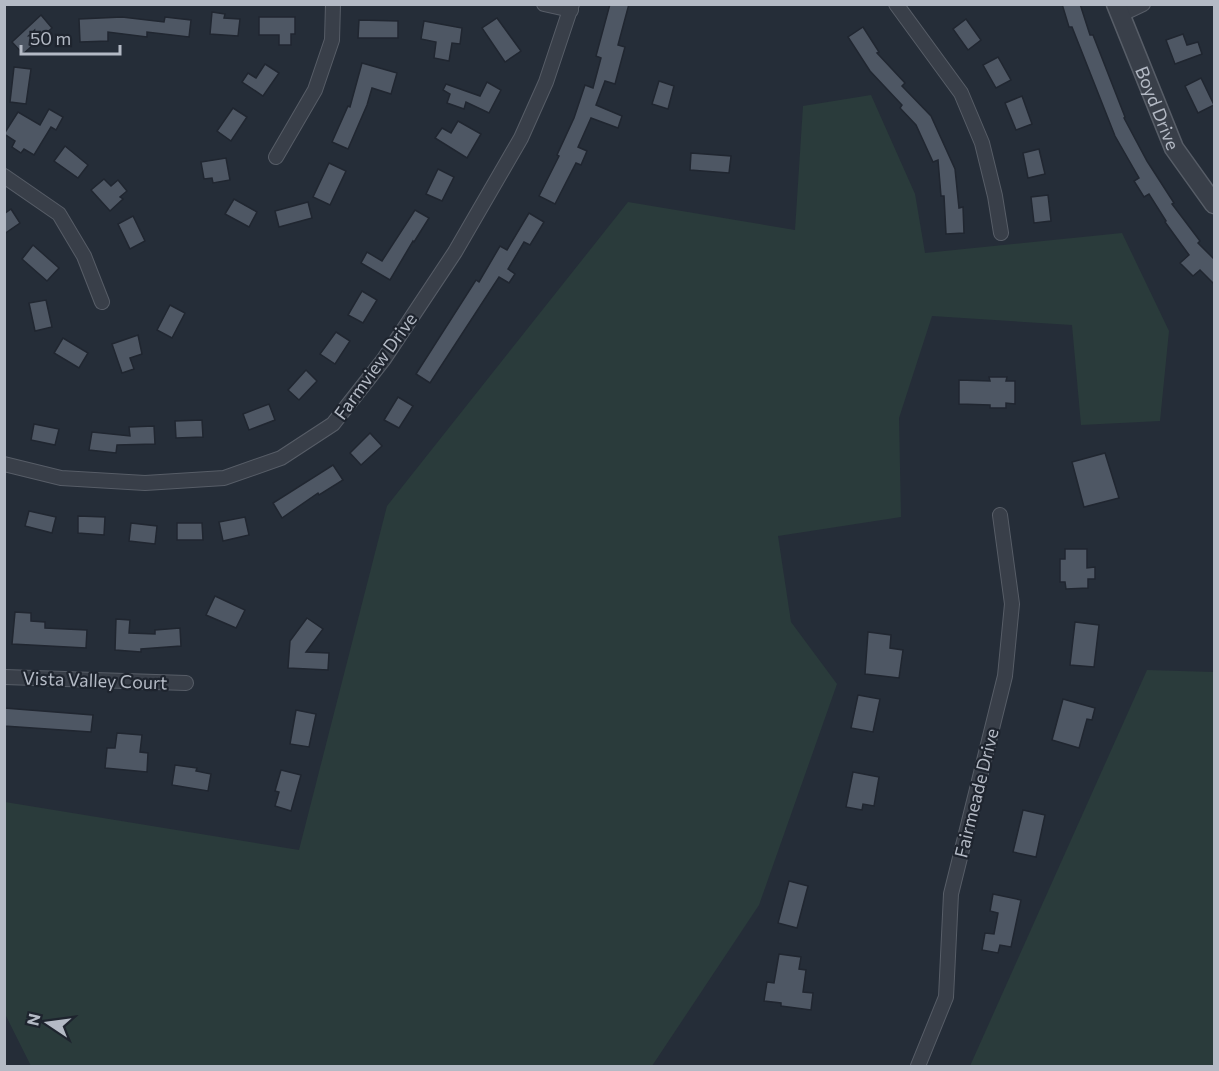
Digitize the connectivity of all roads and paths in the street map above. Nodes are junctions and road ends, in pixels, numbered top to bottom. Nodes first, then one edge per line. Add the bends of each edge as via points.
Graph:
1 (333, 4) edge
2 (544, 4) edge
3 (896, 4) edge
4 (1143, 4) edge
5 (571, 7) edge
6 (1118, 10) edge
7 (276, 157) dead end
8 (4, 176) edge
9 (1215, 204) edge
10 (1001, 233) dead end
11 (102, 302) dead end
12 (4, 464) edge
13 (1000, 515) dead end
14 (4, 677) edge
15 (186, 684) dead end
16 (918, 1066) edge

1 - 7 street via 332,40 315,90
2 - 5 street
3 - 10 street via 961,93 982,143
4 - 6 street
5 - 12 street, Farmview Drive via 546,82 521,138 455,252 384,359 333,424 281,458 224,478 145,483 60,478
6 - 9 street, Boyd Drive via 1174,148
8 - 11 street via 59,214 84,256
13 - 16 street, Fairmeade Drive via 1012,604 1005,676 951,894 946,997
14 - 15 street, Vista Valley Court

